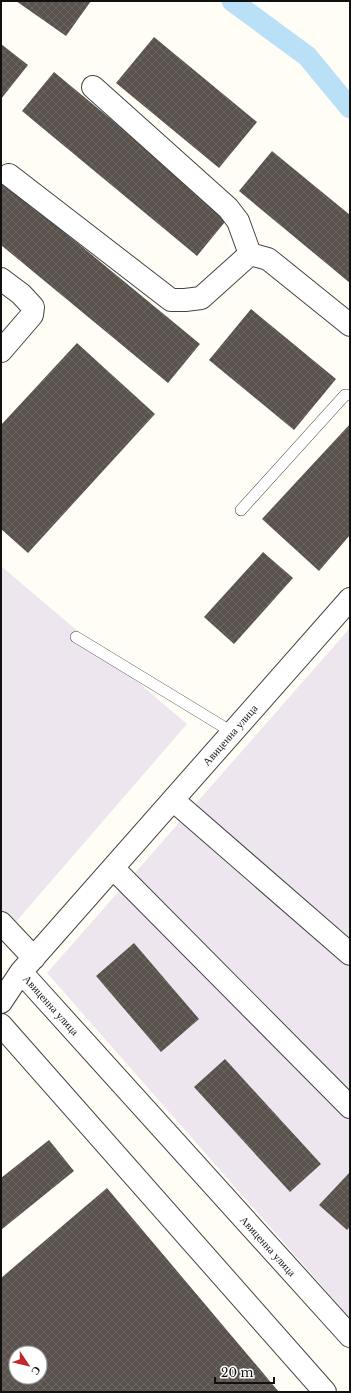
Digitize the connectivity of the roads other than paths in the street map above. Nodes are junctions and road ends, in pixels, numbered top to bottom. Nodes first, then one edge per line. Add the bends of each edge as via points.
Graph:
1 (93, 86) dead end
2 (10, 175) dead end
3 (250, 254) junction
4 (1, 279) edge
5 (350, 325) edge
6 (1, 351) edge
7 (350, 394) edge
8 (241, 510) dead end
9 (350, 599) edge
10 (76, 636) dead end
11 (232, 732) junction
12 (173, 800) junction
13 (113, 868) junction
14 (1, 923) edge
15 (350, 954) edge
16 (28, 965) junction
17 (1, 1002) edge
18 (1, 1025) edge
19 (350, 1107) edge
20 (350, 1336) edge
21 (325, 1392) edge

1 - 3 street via 228,208 238,221
2 - 3 street via 171,300 201,298
3 - 5 street via 268,259
4 - 6 street via 34,307 32,315
7 - 8 lane via 345,395
9 - 11 street, Авиценна улица
10 - 11 lane
11 - 12 street, Авиценна улица
12 - 13 street, Авиценна улица
12 - 15 street
13 - 16 street, Авиценна улица
13 - 19 street
14 - 16 street
16 - 17 street
16 - 20 street, Авиценна улица
18 - 21 street

